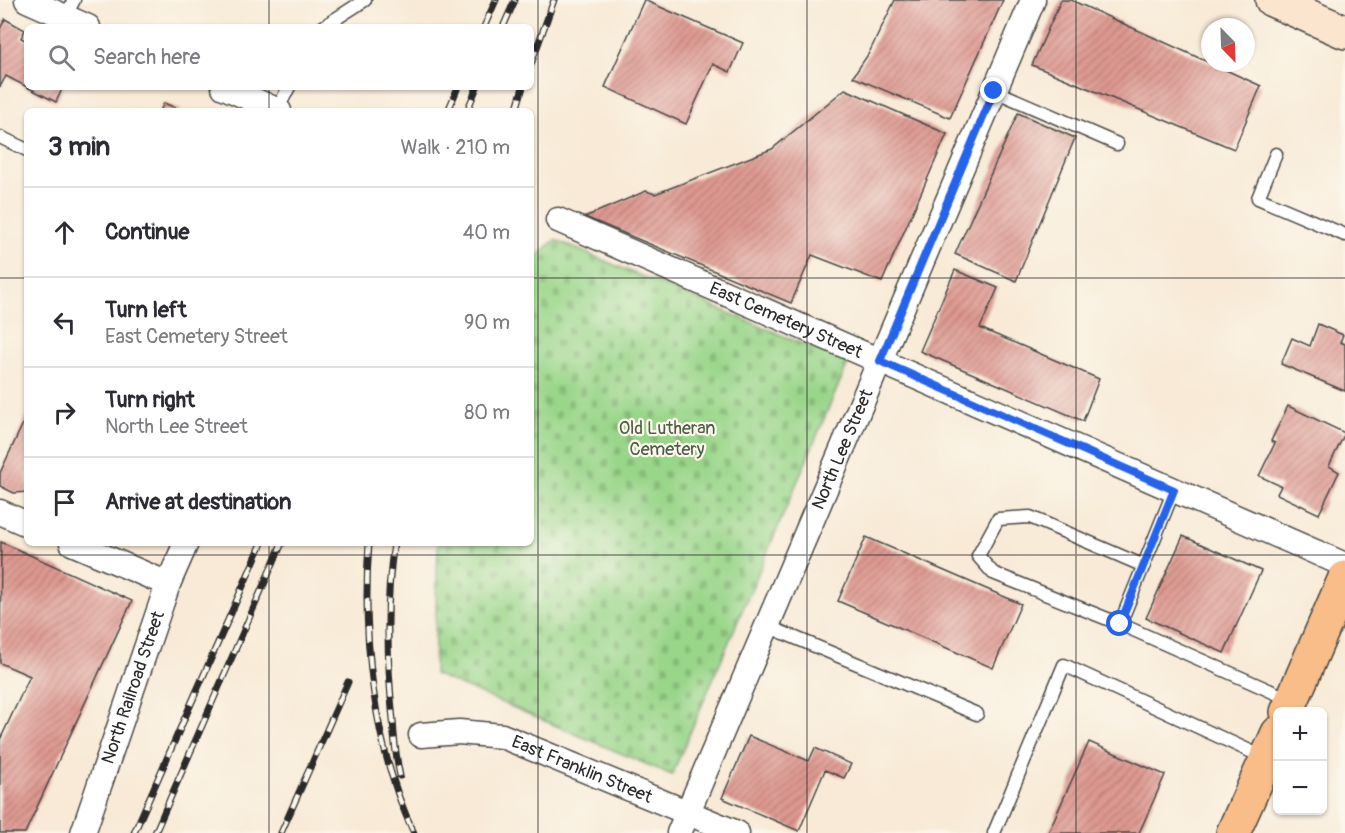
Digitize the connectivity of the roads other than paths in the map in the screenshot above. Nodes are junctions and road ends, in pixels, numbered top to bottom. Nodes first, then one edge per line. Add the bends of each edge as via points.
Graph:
1 (27, 0) edge
2 (365, 0) edge
3 (1033, 0) edge
4 (1272, 0) edge
5 (69, 8) edge
6 (85, 24) edge
7 (328, 24) edge
8 (1345, 32) edge
9 (231, 90) edge
10 (288, 90) edge
11 (994, 91) junction
12 (273, 108) edge
13 (279, 108) edge
14 (0, 137) edge
15 (1117, 144) dead end
16 (24, 149) edge
17 (1276, 154) dead end
18 (558, 220) dead end
19 (1345, 235) edge
20 (880, 361) junction
21 (1174, 490) junction
22 (0, 512) edge
23 (24, 523) edge
24 (79, 546) edge
25 (185, 546) edge
26 (1345, 565) edge
27 (1144, 566) junction
28 (1345, 578) edge
29 (168, 584) junction
30 (1120, 624) junction
31 (768, 626) junction
32 (1289, 706) edge
33 (977, 714) dead end
34 (421, 735) dead end
35 (1272, 746) edge
36 (683, 823) edge
37 (83, 833) edge
38 (737, 833) edge
39 (994, 833) edge
40 (1233, 833) edge

1 - 5 street
2 - 7 lane
3 - 11 street, North Lee Street
4 - 8 street
5 - 6 street
9 - 12 street
10 - 13 lane
11 - 15 lane
11 - 20 street, North Lee Street
14 - 16 lane
17 - 19 lane via 1258,198
18 - 20 street, East Cemetery Street
20 - 21 street, East Cemetery Street
20 - 31 street, North Lee Street
21 - 26 street, East Cemetery Street
21 - 27 lane
22 - 23 street
24 - 29 street
25 - 29 street, North Railroad Street
27 - 30 lane
27 - 30 lane via 1030,517 998,519 978,556 993,573
28 - 32 main road
29 - 37 street, North Railroad Street
30 - 32 lane
31 - 33 lane
31 - 36 street, North Lee Street
34 - 36 street, East Franklin Street via 459,732 502,736
35 - 39 lane via 1064,665
35 - 40 main road
36 - 38 street, East Franklin Street

